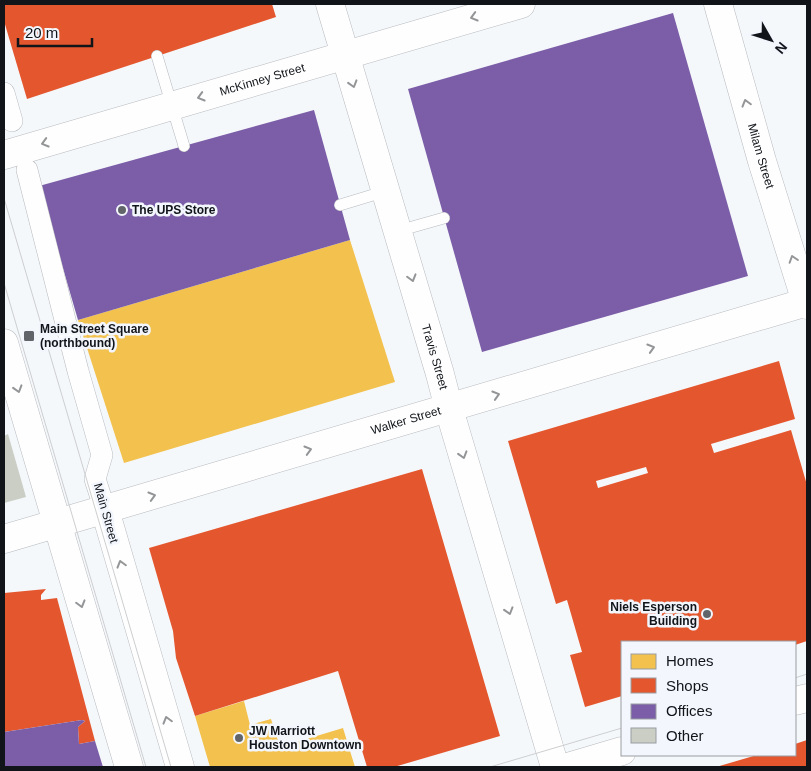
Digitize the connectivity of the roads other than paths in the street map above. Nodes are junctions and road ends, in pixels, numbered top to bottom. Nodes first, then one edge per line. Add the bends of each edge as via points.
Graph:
1 (330, 4) edge
2 (521, 4) edge
3 (718, 4) edge
4 (345, 55) junction
5 (157, 56) dead end
6 (4, 93) edge
7 (172, 106) junction
8 (12, 121) dead end
9 (184, 146) dead end
10 (4, 155) edge
11 (27, 170) dead end
12 (386, 192) junction
13 (340, 205) dead end
14 (444, 218) dead end
15 (398, 231) junction
16 (807, 303) edge
17 (4, 343) edge
18 (449, 409) junction
19 (105, 510) junction
20 (57, 524) junction
21 (4, 539) edge
22 (621, 752) edge
23 (129, 767) edge
24 (180, 767) edge
25 (555, 767) edge
26 (568, 767) edge

1 - 4 main road, Travis Street
2 -> 4 main road, McKinney Street
16 -> 3 main road, Milam Street via 762,162
4 -> 7 main road, McKinney Street
4 -> 12 main road, Travis Street
5 - 7 lane
6 - 8 street
7 - 9 lane
7 -> 10 main road, McKinney Street
11 - 19 street, Main Street via 102,455 95,479
12 - 13 lane
12 - 15 main road, Travis Street
14 - 15 lane
15 -> 18 main road, Travis Street
18 -> 16 main road, Walker Street
17 -> 20 main road
19 -> 18 main road, Walker Street
18 -> 25 main road, Travis Street
19 - 20 main road, Walker Street
24 -> 19 main road, Main Street
20 - 21 main road, Walker Street
20 -> 23 main road
22 - 26 main road

